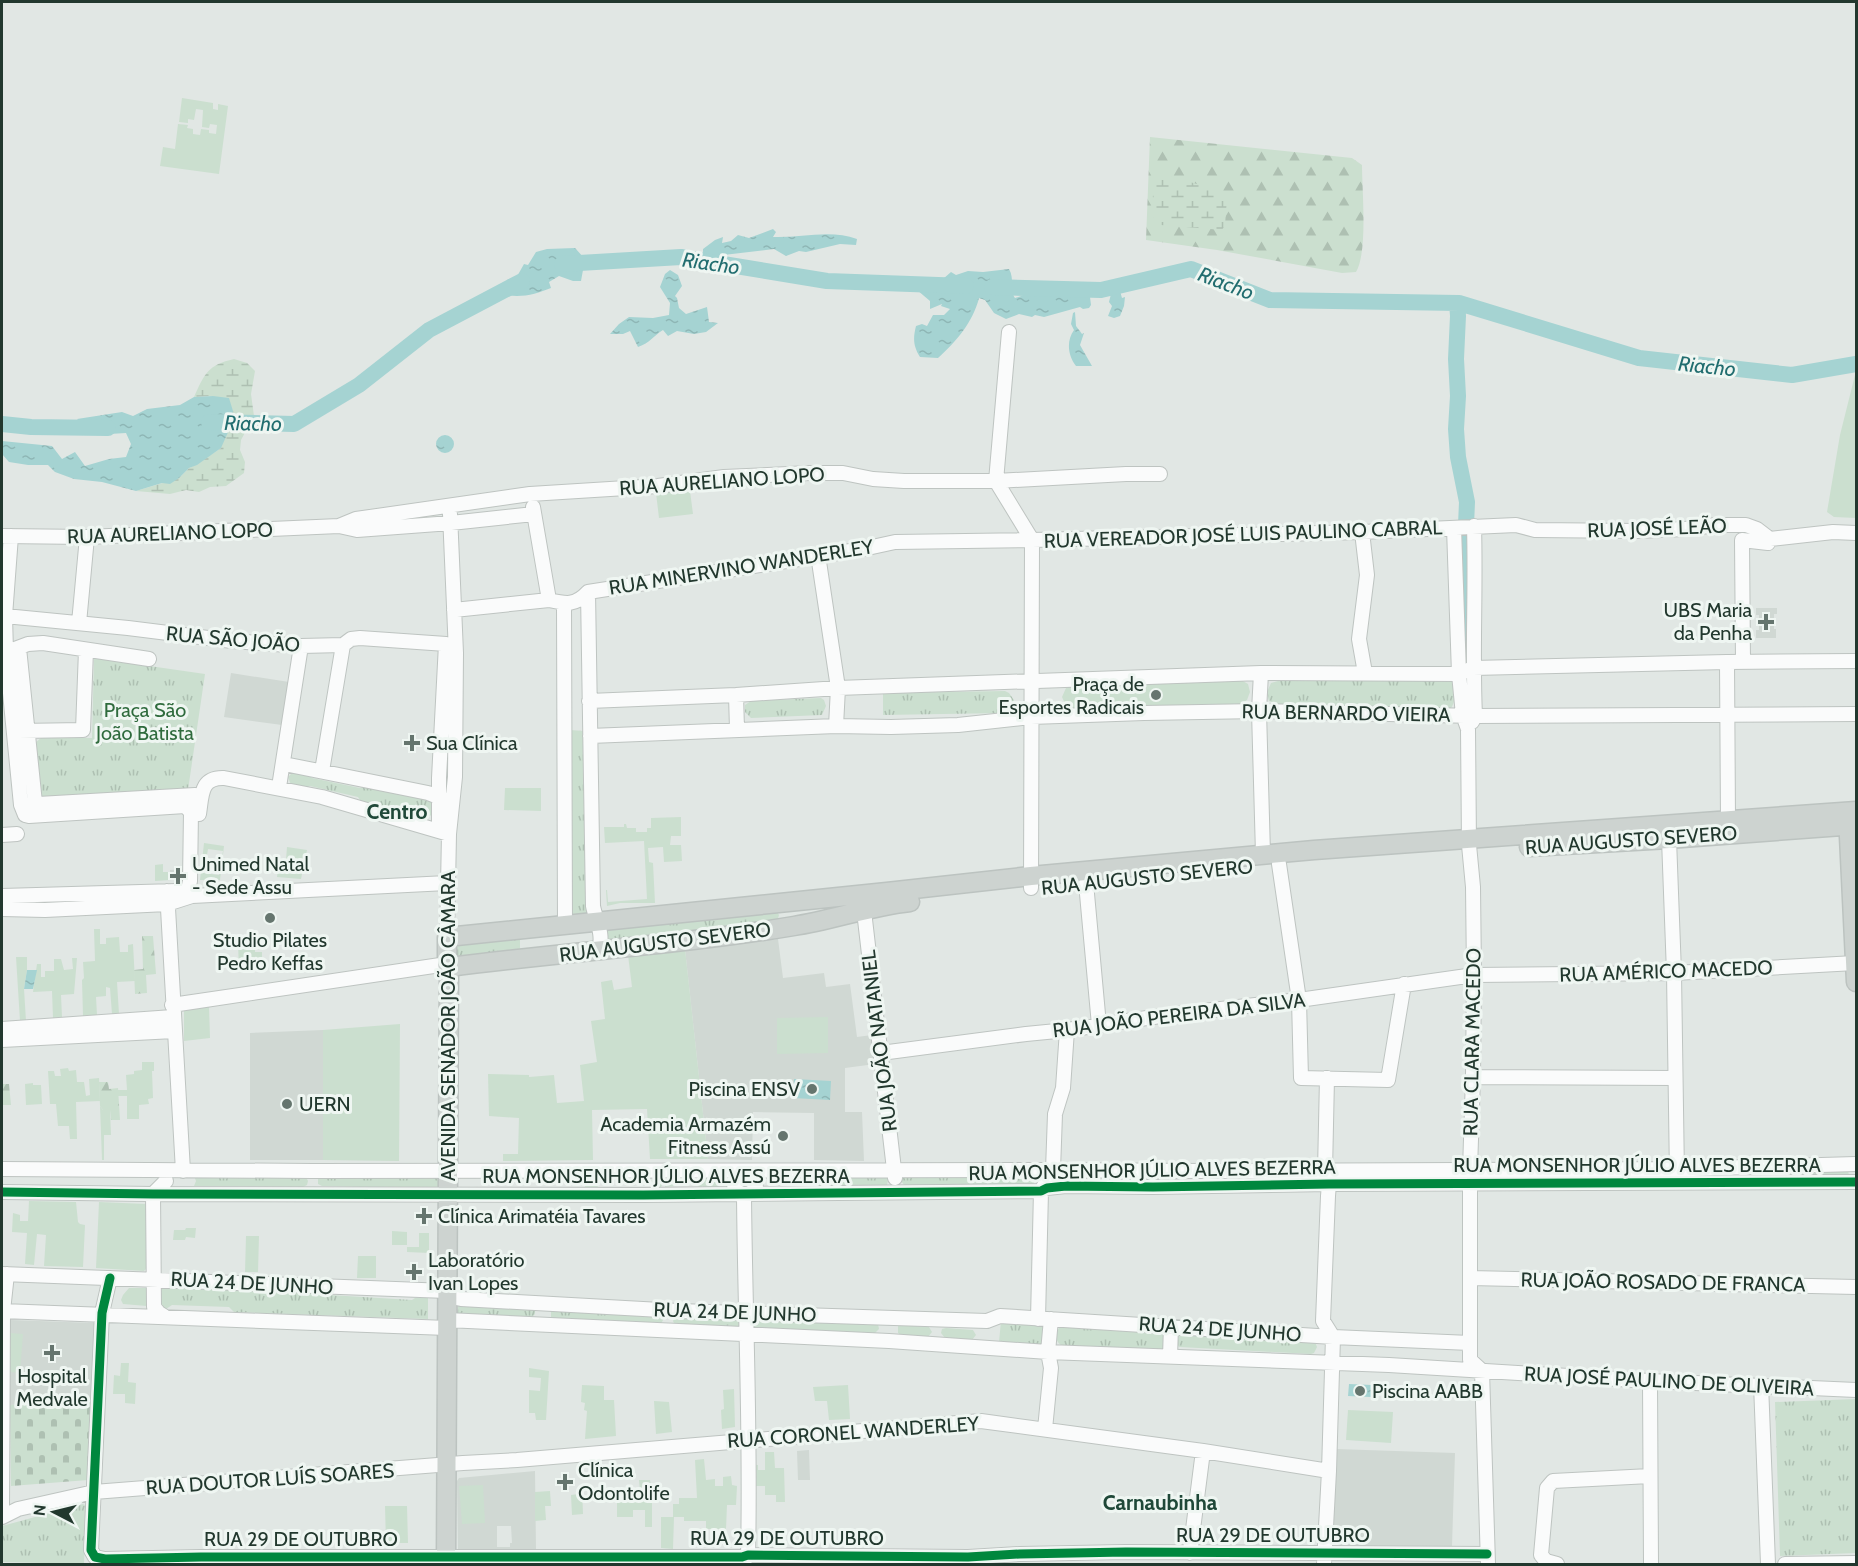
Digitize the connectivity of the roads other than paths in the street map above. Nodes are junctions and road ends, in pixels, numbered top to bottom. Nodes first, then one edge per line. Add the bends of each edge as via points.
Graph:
1 (1009, 332) dead end
2 (1160, 474) dead end
3 (996, 481) junction
4 (530, 494) junction
5 (449, 506) junction
6 (534, 514) junction
7 (451, 524) junction
8 (339, 526) junction
9 (1474, 526) junction
10 (1454, 528) junction
11 (1362, 532) junction
12 (1857, 533) edge
13 (6, 536) edge
14 (87, 537) junction
15 (1770, 539) junction
16 (1032, 540) junction
17 (818, 555) junction
18 (588, 592) junction
19 (549, 600) junction
20 (564, 604) junction
21 (454, 610) junction
22 (5, 616) junction
23 (79, 623) junction
24 (343, 645) junction
25 (301, 646) junction
26 (451, 648) junction
27 (12, 650) junction
28 (86, 650) junction
29 (148, 658) dead end
30 (1857, 661) edge
31 (1727, 662) junction
32 (1743, 662) junction
33 (1473, 668) junction
34 (1261, 673) junction
35 (1365, 673) junction
36 (1459, 674) junction
37 (1031, 682) junction
38 (838, 688) junction
39 (565, 694) junction
40 (736, 696) junction
41 (589, 697) junction
42 (1259, 711) junction
43 (1857, 714) edge
44 (1728, 715) junction
45 (1469, 716) junction
46 (1031, 717) junction
47 (836, 726) junction
48 (737, 729) junction
49 (564, 730) junction
50 (21, 731) junction
51 (590, 731) junction
52 (284, 764) junction
53 (322, 771) junction
54 (279, 787) junction
55 (28, 804) junction
56 (446, 806) junction
57 (199, 814) junction
58 (1852, 818) edge
59 (1728, 820) junction
60 (444, 832) junction
61 (17, 834) dead end
62 (2, 835) edge
63 (1669, 839) junction
64 (1470, 844) junction
65 (1263, 854) junction
66 (1315, 855) junction
67 (1279, 864) junction
68 (1031, 882) junction
69 (447, 883) junction
70 (1086, 883) junction
71 (45, 895) junction
72 (2, 896) edge
73 (177, 896) junction
74 (784, 902) junction
75 (2, 909) edge
76 (45, 910) junction
77 (864, 911) junction
78 (596, 923) junction
79 (565, 926) junction
80 (787, 927) junction
81 (447, 938) junction
82 (1855, 943) edge
83 (599, 950) junction
84 (1855, 963) edge
85 (448, 965) junction
86 (1674, 973) junction
87 (1475, 975) junction
88 (1857, 982) edge
89 (1404, 984) junction
90 (1299, 1000) junction
91 (172, 1011) junction
92 (1098, 1025) junction
93 (2, 1029) edge
94 (1067, 1030) junction
95 (72, 1031) junction
96 (174, 1031) junction
97 (2, 1040) edge
98 (881, 1053) junction
99 (1473, 1077) junction
100 (1327, 1078) junction
101 (1676, 1078) junction
102 (1857, 1164) edge
103 (6, 1169) edge
104 (64, 1169) junction
105 (1053, 1170) junction
106 (180, 1171) junction
107 (312, 1171) junction
108 (448, 1171) junction
109 (611, 1171) junction
110 (643, 1171) junction
111 (744, 1171) junction
112 (894, 1171) junction
113 (1677, 1176) junction
114 (1327, 1177) junction
115 (1470, 1177) junction
116 (165, 1181) junction
117 (1857, 1182) edge
118 (1041, 1191) junction
119 (6, 1192) edge
120 (64, 1192) junction
121 (896, 1192) junction
122 (312, 1193) junction
123 (153, 1194) junction
124 (182, 1194) junction
125 (447, 1194) junction
126 (610, 1194) junction
127 (744, 1194) junction
128 (644, 1195) junction
129 (4, 1274) edge
130 (110, 1278) junction
131 (1470, 1278) junction
132 (154, 1279) junction
133 (1857, 1287) edge
134 (447, 1292) junction
135 (546, 1305) junction
136 (660, 1310) junction
137 (2, 1311) edge
138 (679, 1311) junction
139 (745, 1312) junction
140 (102, 1313) junction
141 (164, 1316) junction
142 (890, 1318) junction
143 (1045, 1319) junction
144 (987, 1321) junction
145 (447, 1324) junction
146 (545, 1325) junction
147 (1172, 1326) junction
148 (658, 1331) junction
149 (677, 1331) junction
150 (747, 1335) junction
151 (1333, 1336) junction
152 (889, 1341) junction
153 (1470, 1343) junction
154 (984, 1348) junction
155 (1048, 1352) junction
156 (1170, 1357) junction
157 (1332, 1363) junction
158 (1482, 1371) junction
159 (1650, 1381) junction
160 (2, 1383) edge
161 (1761, 1384) junction
162 (1857, 1390) edge
163 (1045, 1429) junction
164 (749, 1440) junction
165 (1203, 1450) junction
166 (446, 1465) junction
167 (1329, 1471) junction
168 (1650, 1476) junction
169 (94, 1492) junction
170 (2, 1508) edge
171 (18, 1509) junction
172 (2, 1517) edge
173 (1190, 1553) junction
174 (1324, 1558) edge
175 (1488, 1559) edge
176 (745, 1560) edge
177 (200, 1561) edge
178 (289, 1561) edge
179 (379, 1561) edge
180 (446, 1561) edge
181 (533, 1561) edge
182 (614, 1561) edge
183 (117, 1562) edge
184 (1857, 1563) edge
185 (1557, 1564) edge
186 (1651, 1564) edge
187 (1768, 1564) edge
188 (1785, 1564) edge

1 - 3 street
2 - 3 street
3 - 4 street, RUA AURELIANO LOPO via 904,481 810,473
3 - 16 street
4 - 5 street, RUA AURELIANO LOPO
4 - 6 street
5 - 7 street
5 - 8 street, RUA AURELIANO LOPO via 356,519
6 - 7 street, RUA AURELIANO LOPO
6 - 19 street
7 - 8 street, RUA AURELIANO LOPO via 357,530
7 - 21 street, AVENIDA SENADOR JOÃO CÂMARA
8 - 14 street, RUA AURELIANO LOPO
9 - 10 street, RUA JOSÉ LEÃO
9 - 15 street, RUA JOSÉ LEÃO via 1638,531 1746,525
9 - 33 street, RUA CLARA MACEDO
10 - 11 street, RUA VEREADOR JOSÉ LUIS PAULINO CABRAL
10 - 36 street, RUA CLARA MACEDO
11 - 16 street, RUA VEREADOR JOSÉ LUIS PAULINO CABRAL
11 - 35 street via 1367,575 1359,639
12 - 15 street
13 - 14 street, RUA AURELIANO LOPO
13 - 22 street
14 - 23 street
15 - 32 street via 1768,543 1742,540
16 - 17 street, RUA MINERVINO WANDERLEY via 895,542
16 - 37 street
17 - 18 street, RUA MINERVINO WANDERLEY
17 - 38 street
18 - 20 street, RUA MINERVINO WANDERLEY via 579,601
18 - 41 street
19 - 20 street
19 - 21 street
20 - 39 street
21 - 26 street, AVENIDA SENADOR JOÃO CÂMARA
22 - 23 street, RUA SÃO JOÃO
22 - 27 street
23 - 25 street, RUA SÃO JOÃO
24 - 25 street, RUA SÃO JOÃO
24 - 26 street, RUA SÃO JOÃO via 360,638
24 - 53 street
25 - 52 street
26 - 56 street, AVENIDA SENADOR JOÃO CÂMARA
27 - 28 street via 43,643
27 - 50 street
28 - 29 street
28 - 50 street via 83,730
30 - 32 street, RUA BERNARDO VIEIRA
31 - 32 street, RUA BERNARDO VIEIRA
31 - 33 street, RUA BERNARDO VIEIRA
31 - 44 street
33 - 36 street, RUA BERNARDO VIEIRA
33 - 45 street, RUA CLARA MACEDO
34 - 35 street, RUA BERNARDO VIEIRA
34 - 37 street, RUA BERNARDO VIEIRA
34 - 42 street
35 - 36 street, RUA BERNARDO VIEIRA
36 - 45 street, RUA CLARA MACEDO
37 - 38 street, RUA BERNARDO VIEIRA
37 - 46 street
38 - 40 street, RUA BERNARDO VIEIRA
38 - 47 street
39 - 41 street, RUA BERNARDO VIEIRA via 577,699
39 - 49 street
40 - 41 street, RUA BERNARDO VIEIRA
40 - 48 street
41 - 51 street
42 - 45 street, RUA BERNARDO VIEIRA
42 - 46 street, RUA BERNARDO VIEIRA
42 - 65 street
43 - 44 street, RUA BERNARDO VIEIRA
44 - 45 street, RUA BERNARDO VIEIRA
44 - 59 street
45 - 64 street, RUA CLARA MACEDO
46 - 47 street, RUA BERNARDO VIEIRA via 958,724
46 - 68 street
47 - 48 street, RUA BERNARDO VIEIRA
48 - 51 street, RUA BERNARDO VIEIRA
49 - 51 street, RUA BERNARDO VIEIRA via 584,722
49 - 79 street
50 - 55 street
51 - 78 street
52 - 53 street
52 - 54 street
53 - 56 street via 428,794
54 - 57 street via 216,778 202,790
54 - 60 street
55 - 57 street via 195,795
55 - 73 street via 48,814 185,806 191,812 190,881 188,890
56 - 60 street, AVENIDA SENADOR JOÃO CÂMARA
57 - 73 street
58 - 59 main road, RUA AUGUSTO SEVERO
58 - 63 main road, RUA AUGUSTO SEVERO
58 - 82 main road
59 - 64 main road, RUA AUGUSTO SEVERO
60 - 69 street, AVENIDA SENADOR JOÃO CÂMARA
61 - 62 street
63 - 64 main road, RUA AUGUSTO SEVERO
63 - 86 street
64 - 66 main road, RUA AUGUSTO SEVERO
64 - 87 street, RUA CLARA MACEDO
65 - 66 main road, RUA AUGUSTO SEVERO
65 - 68 main road, RUA AUGUSTO SEVERO
66 - 67 main road, RUA AUGUSTO SEVERO
67 - 70 main road, RUA AUGUSTO SEVERO
67 - 90 street
68 - 70 main road, RUA AUGUSTO SEVERO
68 - 74 main road, RUA AUGUSTO SEVERO
68 - 77 main road, RUA AUGUSTO SEVERO
69 - 73 street
69 - 81 street, AVENIDA SENADOR JOÃO CÂMARA
70 - 92 street
71 - 72 street
71 - 73 street
71 - 76 street
73 - 76 street
73 - 91 street
74 - 78 main road, RUA AUGUSTO SEVERO
74 - 80 main road via 781,913
75 - 76 street
77 - 80 main road, RUA AUGUSTO SEVERO
77 - 98 street, RUA JOÃO NATANIEL
78 - 79 main road, RUA AUGUSTO SEVERO
78 - 83 street via 601,932
79 - 81 main road, RUA AUGUSTO SEVERO
80 - 83 main road, RUA AUGUSTO SEVERO
81 - 85 main road, AVENIDA SENADOR JOÃO CÂMARA
82 - 84 main road
83 - 85 main road, RUA AUGUSTO SEVERO
84 - 86 street, RUA AMÉRICO MACEDO
84 - 88 main road
85 - 91 street
85 - 108 main road, AVENIDA SENADOR JOÃO CÂMARA
86 - 87 street, RUA AMÉRICO MACEDO
86 - 101 street
87 - 89 street, RUA JOÃO PEREIRA DA SILVA
87 - 99 street, RUA CLARA MACEDO
89 - 90 street, RUA JOÃO PEREIRA DA SILVA
89 - 100 street via 1388,1080
90 - 92 street, RUA JOÃO PEREIRA DA SILVA
90 - 100 street via 1301,1078
91 - 95 street
91 - 96 street
92 - 94 street, RUA JOÃO PEREIRA DA SILVA
93 - 95 street
94 - 98 street, RUA JOÃO PEREIRA DA SILVA
94 - 105 street via 1063,1088 1055,1114
95 - 96 street
95 - 97 street
96 - 106 street
98 - 112 street, RUA JOÃO NATANIEL
99 - 101 street
99 - 115 street, RUA CLARA MACEDO
100 - 114 street
101 - 113 street
102 - 113 street, RUA MONSENHOR JÚLIO ALVES BEZERRA
103 - 104 street, RUA MONSENHOR JÚLIO ALVES BEZERRA
103 - 119 street
104 - 106 street, RUA MONSENHOR JÚLIO ALVES BEZERRA
104 - 120 street
105 - 112 street, RUA MONSENHOR JÚLIO ALVES BEZERRA
105 - 114 street, RUA MONSENHOR JÚLIO ALVES BEZERRA
105 - 118 street
106 - 107 street, RUA MONSENHOR JÚLIO ALVES BEZERRA
106 - 116 street via 170,1173
106 - 124 street via 188,1182
107 - 108 street, RUA MONSENHOR JÚLIO ALVES BEZERRA
107 - 122 street
108 - 109 street, RUA MONSENHOR JÚLIO ALVES BEZERRA
108 - 125 main road, AVENIDA SENADOR JOÃO CÂMARA
109 - 110 street, RUA MONSENHOR JÚLIO ALVES BEZERRA
109 - 126 street
110 - 111 street, RUA MONSENHOR JÚLIO ALVES BEZERRA
110 - 128 street
111 - 112 street, RUA MONSENHOR JÚLIO ALVES BEZERRA
111 - 127 street via 733,1184 738,1193
112 - 121 street, RUA JOÃO NATANIEL
113 - 115 street, RUA MONSENHOR JÚLIO ALVES BEZERRA
113 - 117 street, RUA MONSENHOR JÚLIO ALVES BEZERRA
114 - 115 street, RUA MONSENHOR JÚLIO ALVES BEZERRA
114 - 118 street, RUA MONSENHOR JÚLIO ALVES BEZERRA via 1153,1187 1066,1186
114 - 151 street via 1323,1321
115 - 131 street, RUA CLARA MACEDO
116 - 123 street
116 - 124 street via 168,1190
118 - 121 street, RUA MONSENHOR JÚLIO ALVES BEZERRA
118 - 143 street
119 - 120 street, RUA MONSENHOR JÚLIO ALVES BEZERRA
120 - 123 street, RUA MONSENHOR JÚLIO ALVES BEZERRA
121 - 127 street, RUA MONSENHOR JÚLIO ALVES BEZERRA
122 - 124 street, RUA MONSENHOR JÚLIO ALVES BEZERRA
122 - 125 street, RUA MONSENHOR JÚLIO ALVES BEZERRA
123 - 124 street, RUA MONSENHOR JÚLIO ALVES BEZERRA
123 - 132 street
125 - 126 street, RUA MONSENHOR JÚLIO ALVES BEZERRA
125 - 134 main road, AVENIDA SENADOR JOÃO CÂMARA
126 - 128 street, RUA MONSENHOR JÚLIO ALVES BEZERRA
127 - 128 street, RUA MONSENHOR JÚLIO ALVES BEZERRA
127 - 139 street
129 - 130 street, RUA 24 DE JUNHO
129 - 137 street
130 - 132 street, RUA 24 DE JUNHO
130 - 140 street
131 - 133 street, RUA JOÃO ROSADO DE FRANCA
131 - 153 street, RUA CLARA MACEDO
132 - 134 street, RUA 24 DE JUNHO
132 - 141 street via 154,1307
134 - 135 street, RUA 24 DE JUNHO via 461,1299
134 - 145 main road, AVENIDA SENADOR JOÃO CÂMARA
135 - 136 street, RUA 24 DE JUNHO
135 - 146 street
136 - 138 street, RUA 24 DE JUNHO
136 - 148 street via 667,1323
137 - 140 street, RUA 24 DE JUNHO
137 - 160 street
138 - 139 street, RUA 24 DE JUNHO
138 - 149 street via 671,1321
139 - 142 street, RUA 24 DE JUNHO
139 - 150 street
140 - 141 street, RUA 24 DE JUNHO
140 - 169 street
141 - 145 street, RUA 24 DE JUNHO
142 - 144 street, RUA 24 DE JUNHO
142 - 152 street
143 - 144 street, RUA 24 DE JUNHO via 1000,1316
143 - 147 street, RUA 24 DE JUNHO
143 - 155 street
144 - 154 street
145 - 146 street, RUA 24 DE JUNHO
145 - 166 main road, AVENIDA SENADOR JOÃO CÂMARA
146 - 148 street, RUA 24 DE JUNHO
147 - 151 street, RUA 24 DE JUNHO
147 - 156 street
148 - 149 street, RUA 24 DE JUNHO
149 - 150 street, RUA 24 DE JUNHO
150 - 152 street, RUA 24 DE JUNHO
150 - 164 street
151 - 153 street, RUA 24 DE JUNHO
151 - 157 street
152 - 154 street, RUA 24 DE JUNHO
153 - 158 street, RUA CLARA MACEDO via 1470,1360
154 - 155 street, RUA 24 DE JUNHO
155 - 156 street, RUA 24 DE JUNHO
155 - 163 street via 1051,1368
156 - 157 street, RUA 24 DE JUNHO
157 - 158 street, RUA 24 DE JUNHO
157 - 167 street
158 - 159 street, RUA JOSÉ PAULINO DE OLIVEIRA
158 - 175 street, RUA CLARA MACEDO
159 - 161 street, RUA JOSÉ PAULINO DE OLIVEIRA
159 - 168 street
160 - 170 street
161 - 162 street, RUA JOSÉ PAULINO DE OLIVEIRA
161 - 187 street
163 - 164 street, RUA CORONEL WANDERLEY via 981,1421
163 - 165 street, RUA CORONEL WANDERLEY
164 - 166 street, RUA CORONEL WANDERLEY
164 - 176 street
165 - 167 street, RUA CORONEL WANDERLEY
165 - 173 street
166 - 169 street, RUA DOUTOR LUÍS SOARES
166 - 180 main road, AVENIDA SENADOR JOÃO CÂMARA
167 - 174 street
168 - 185 street via 1549,1484 1541,1555
168 - 186 street
169 - 171 street, RUA DOUTOR LUÍS SOARES
169 - 183 street, RUA 29 DE OUTUBRO via 91,1550 95,1557
170 - 171 street
171 - 172 street
173 - 174 street, RUA 29 DE OUTUBRO
173 - 176 street, RUA 29 DE OUTUBRO
174 - 175 street, RUA 29 DE OUTUBRO
176 - 182 street, RUA 29 DE OUTUBRO via 742,1557
177 - 178 street, RUA 29 DE OUTUBRO
177 - 183 street, RUA 29 DE OUTUBRO
178 - 179 street, RUA 29 DE OUTUBRO
179 - 180 street, RUA 29 DE OUTUBRO
180 - 181 street, RUA 29 DE OUTUBRO
181 - 182 street, RUA 29 DE OUTUBRO
184 - 188 street

